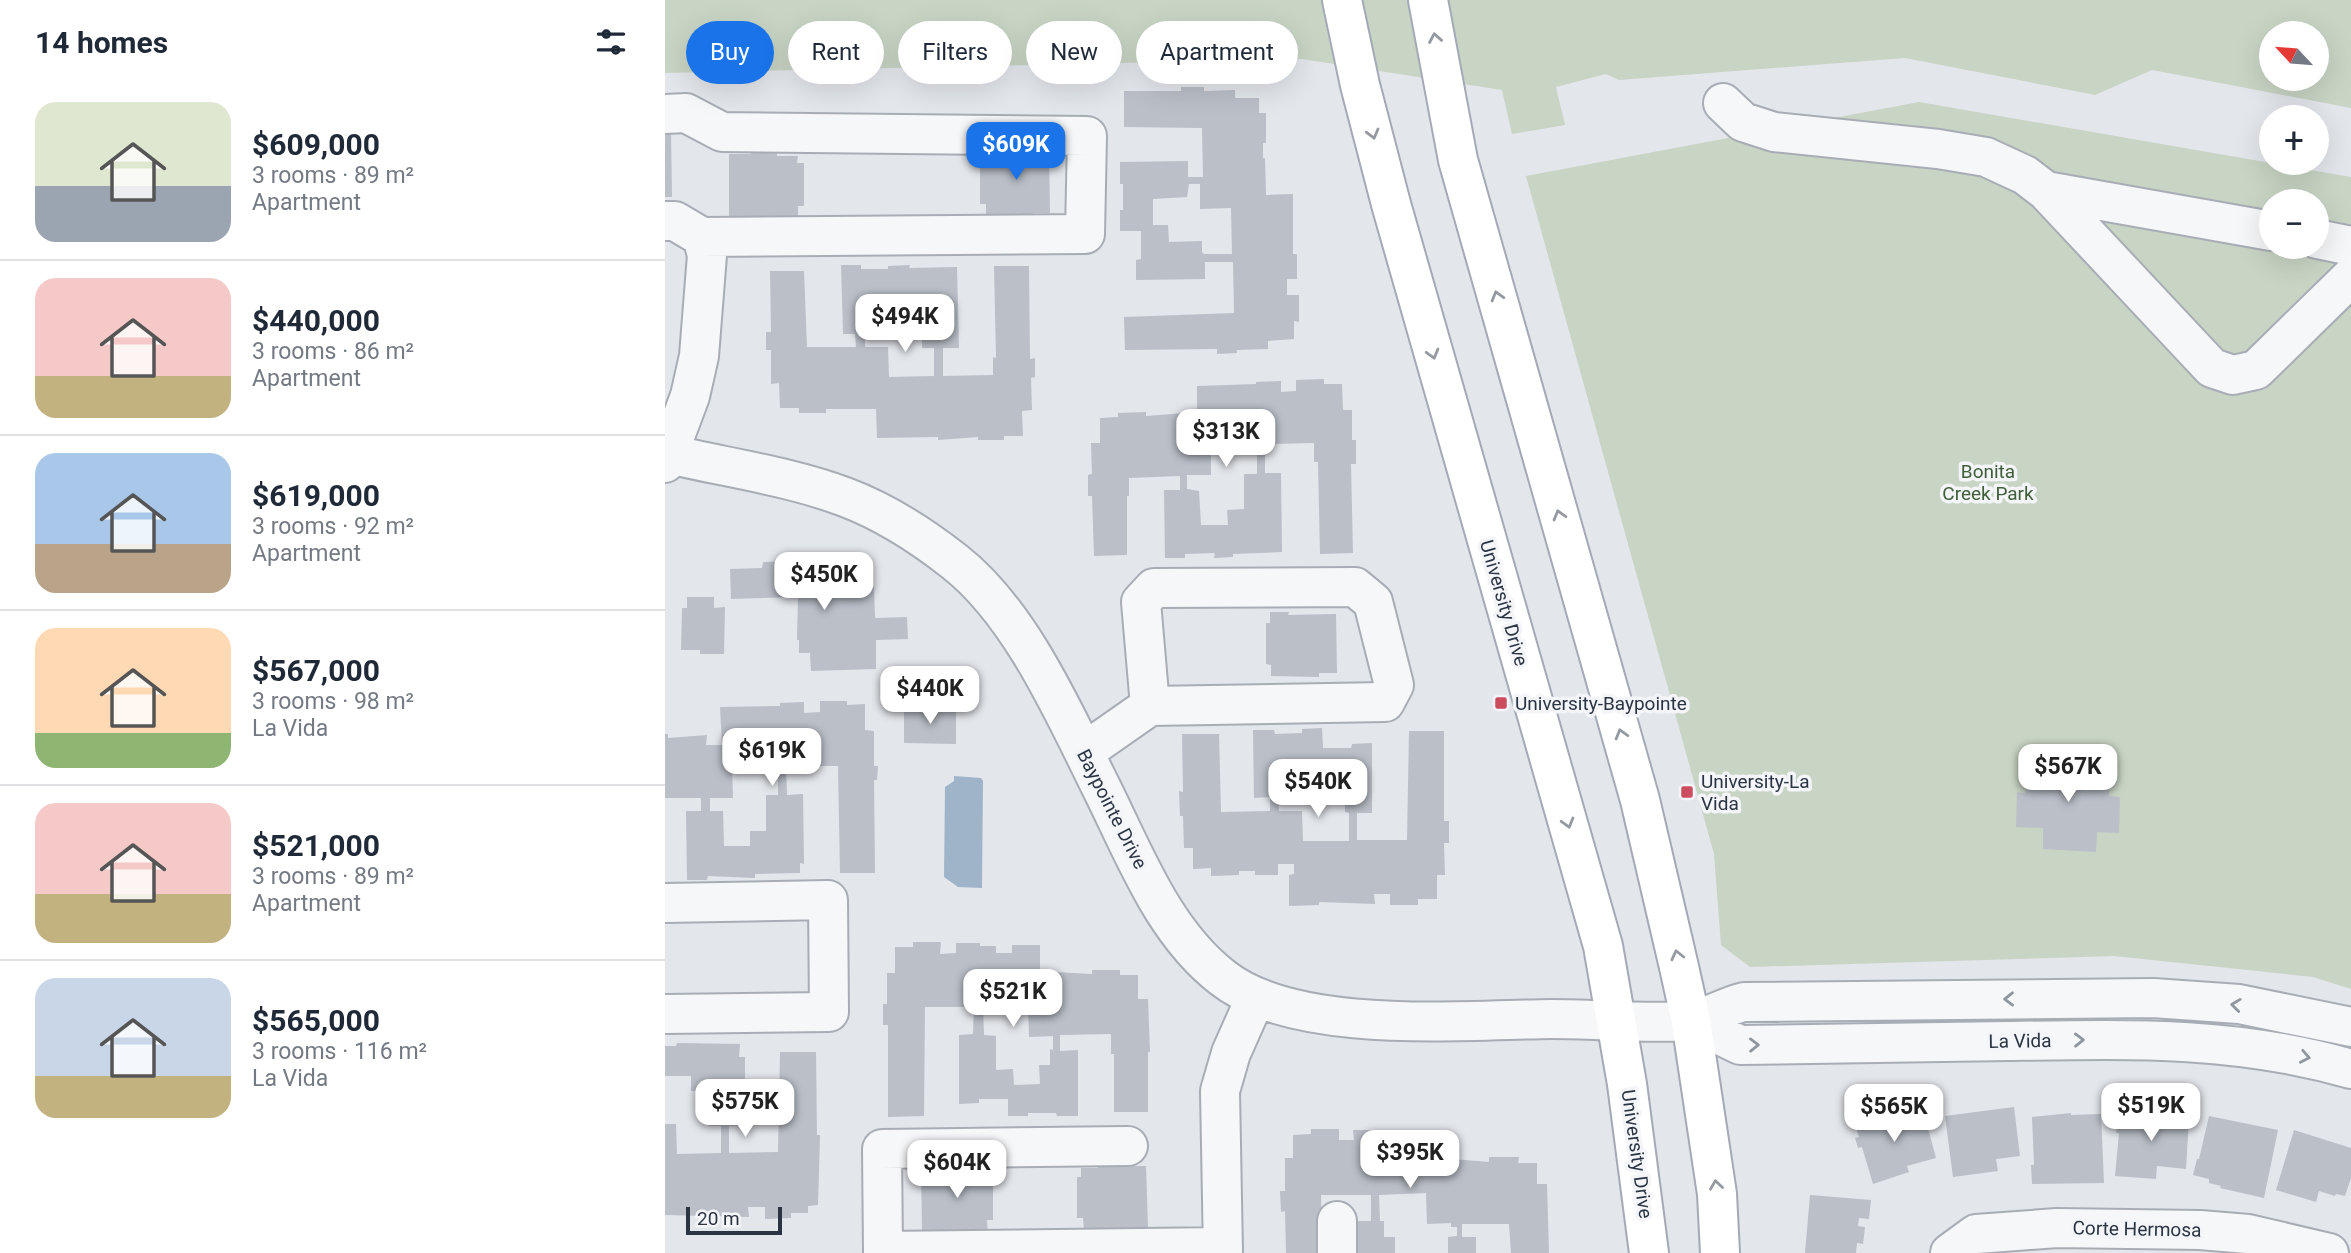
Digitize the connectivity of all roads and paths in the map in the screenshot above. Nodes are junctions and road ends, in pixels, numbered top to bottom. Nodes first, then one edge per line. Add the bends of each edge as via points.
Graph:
1 (1342, 0) edge
2 (1428, 0) edge
3 (1723, 103) dead end
4 (665, 114) edge
5 (2046, 191) junction
6 (665, 221) edge
7 (2259, 229) edge
8 (702, 237) junction
9 (2329, 241) edge
10 (2351, 246) edge
11 (2351, 277) edge
12 (667, 458) edge
13 (1150, 706) junction
14 (1084, 751) junction
15 (665, 903) edge
16 (1255, 999) junction
17 (665, 1014) edge
18 (1616, 1020) junction
19 (1691, 1021) junction
20 (2351, 1027) edge
21 (2351, 1069) edge
22 (1128, 1146) dead end
23 (2199, 1241) edge
24 (1223, 1250) edge
25 (1099, 1251) edge
26 (1649, 1253) edge
27 (1720, 1253) edge
28 (1950, 1253) edge
29 (2329, 1253) edge

1 -> 18 main road, University Drive via 1391,204 1603,946
19 -> 2 main road via 1640,800 1458,160
3 - 5 street via 1743,122 1775,132 1986,157 2025,175
4 - 8 street via 686,113 722,132 1087,136 1085,234
5 - 7 street
5 - 11 street via 2212,368 2234,375 2256,370
6 - 8 street
8 - 12 street, Baypointe Drive via 708,254 699,356
9 - 10 street
12 - 14 street, Baypointe Drive via 775,477 846,498 899,523 958,564 1002,609
13 - 13 street via 1385,702 1394,685 1373,602 1355,587 1154,588 1141,602
13 - 14 street
14 - 16 street, Baypointe Drive via 1162,908 1199,956
15 - 17 street via 828,900 829,1013
16 - 18 street, Baypointe Drive via 1339,1016 1422,1022
16 - 24 street via 1220,1091
18 - 19 street, La Vida
18 - 26 main road, University Drive
20 -> 19 street, La Vida via 2238,1004 2153,998 1744,1002
19 -> 21 street, La Vida via 1740,1045 2148,1039 2259,1048
27 -> 19 main road via 1717,1194
22 - 25 street via 882,1149 883,1251
23 - 28 street, Corte Hermosa via 2057,1228 1976,1234
23 - 29 street, Corte Hermosa via 2248,1234
24 - 25 street

